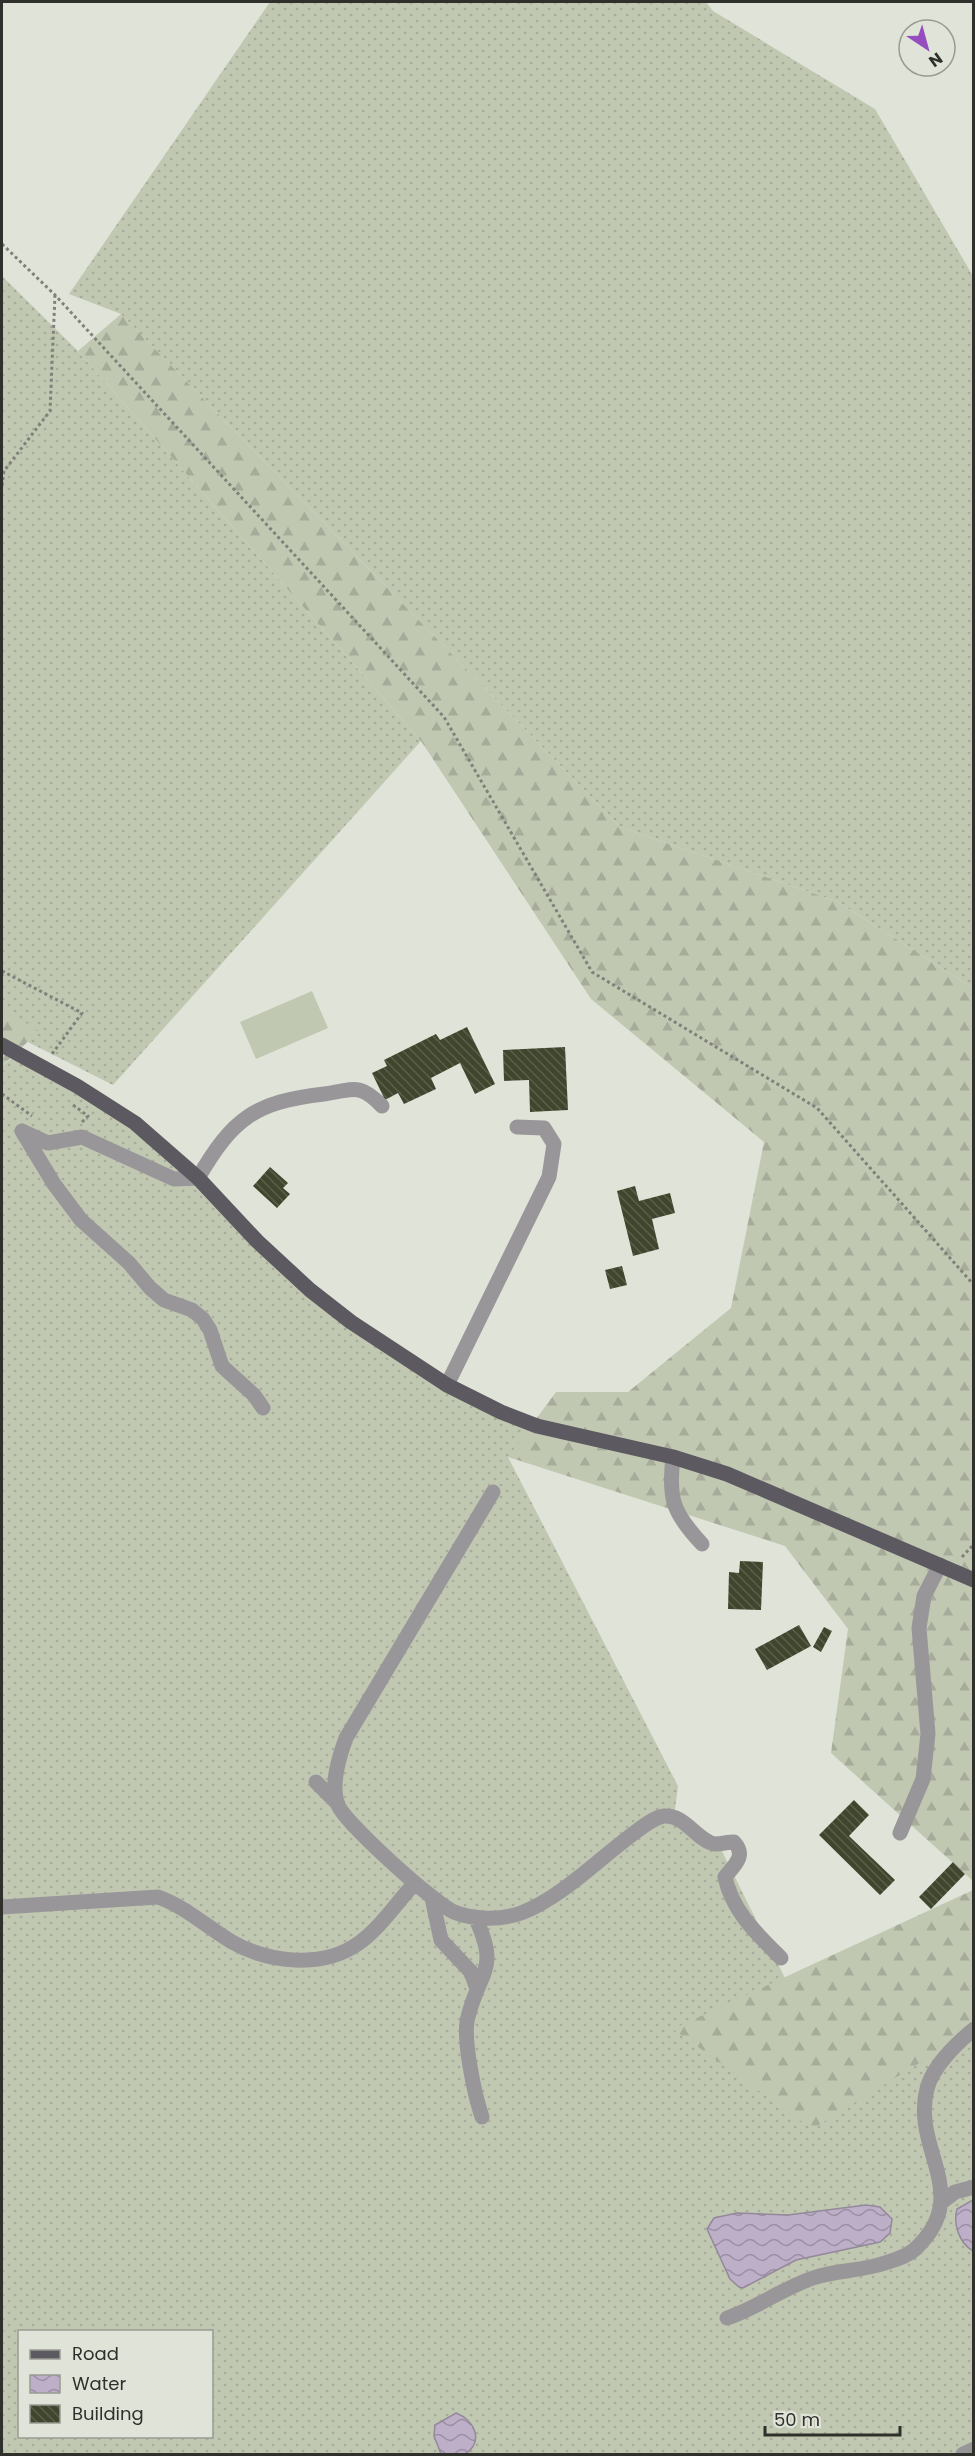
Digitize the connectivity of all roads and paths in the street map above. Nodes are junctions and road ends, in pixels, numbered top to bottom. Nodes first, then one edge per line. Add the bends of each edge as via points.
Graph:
1 (2, 244) edge
2 (55, 295) junction
3 (2, 486) edge
4 (2, 971) edge
5 (2, 1045) edge
6 (54, 1051) dead end
7 (2, 1094) edge
8 (71, 1103) dead end
9 (382, 1106) dead end
10 (38, 1121) dead end
11 (517, 1127) dead end
12 (66, 1141) junction
13 (198, 1178) junction
14 (974, 1285) edge
15 (447, 1385) junction
16 (263, 1408) dead end
17 (673, 1457) junction
18 (493, 1492) dead end
19 (702, 1544) dead end
20 (940, 1565) junction
21 (974, 1580) edge
22 (316, 1782) dead end
23 (338, 1804) junction
24 (900, 1833) dead end
25 (415, 1882) junction
26 (432, 1898) junction
27 (2, 1907) edge
28 (475, 1917) junction
29 (781, 1958) dead end
30 (477, 1989) junction
31 (974, 2029) edge
32 (482, 2117) dead end
33 (974, 2187) edge
34 (942, 2202) junction
35 (727, 2318) dead end
36 (974, 2450) edge
37 (963, 2454) edge

1 - 2 path
2 - 3 path via 50,411 4,471
2 - 14 path via 444,717 591,972 817,1108
4 - 6 path via 82,1013
5 - 13 main road via 135,1123
7 - 10 path
8 - 12 path via 88,1116
9 - 13 street via 355,1088 299,1095 255,1112 226,1134
11 - 15 street via 544,1128 554,1144 549,1177
12 - 13 street via 82,1137 174,1179
12 - 16 street via 48,1143 22,1131 81,1220 164,1300 192,1310 203,1319 222,1366
13 - 15 main road via 284,1267 323,1300
15 - 17 main road via 501,1413 537,1426
17 - 19 street via 672,1503
17 - 20 main road via 727,1474
18 - 23 street via 346,1738 337,1774
20 - 21 main road
20 - 24 street via 924,1596 919,1628 928,1734 923,1779
22 - 23 street
23 - 25 street via 359,1833
25 - 26 street
25 - 27 street via 359,1943 323,1958 271,1957 249,1950 175,1903 158,1897
26 - 28 street via 456,1913
26 - 30 street via 441,1940 471,1972
28 - 29 street via 522,1913 545,1901 633,1834 667,1816 715,1844 737,1844 740,1856 725,1877 727,1887 743,1917
28 - 30 street via 488,1952 488,1965
30 - 32 street via 467,2019 475,2096
31 - 34 street via 959,2041 927,2087 925,2122
33 - 34 street via 955,2192
34 - 35 street via 941,2216 933,2231 912,2252 870,2268 816,2277
36 - 37 street

